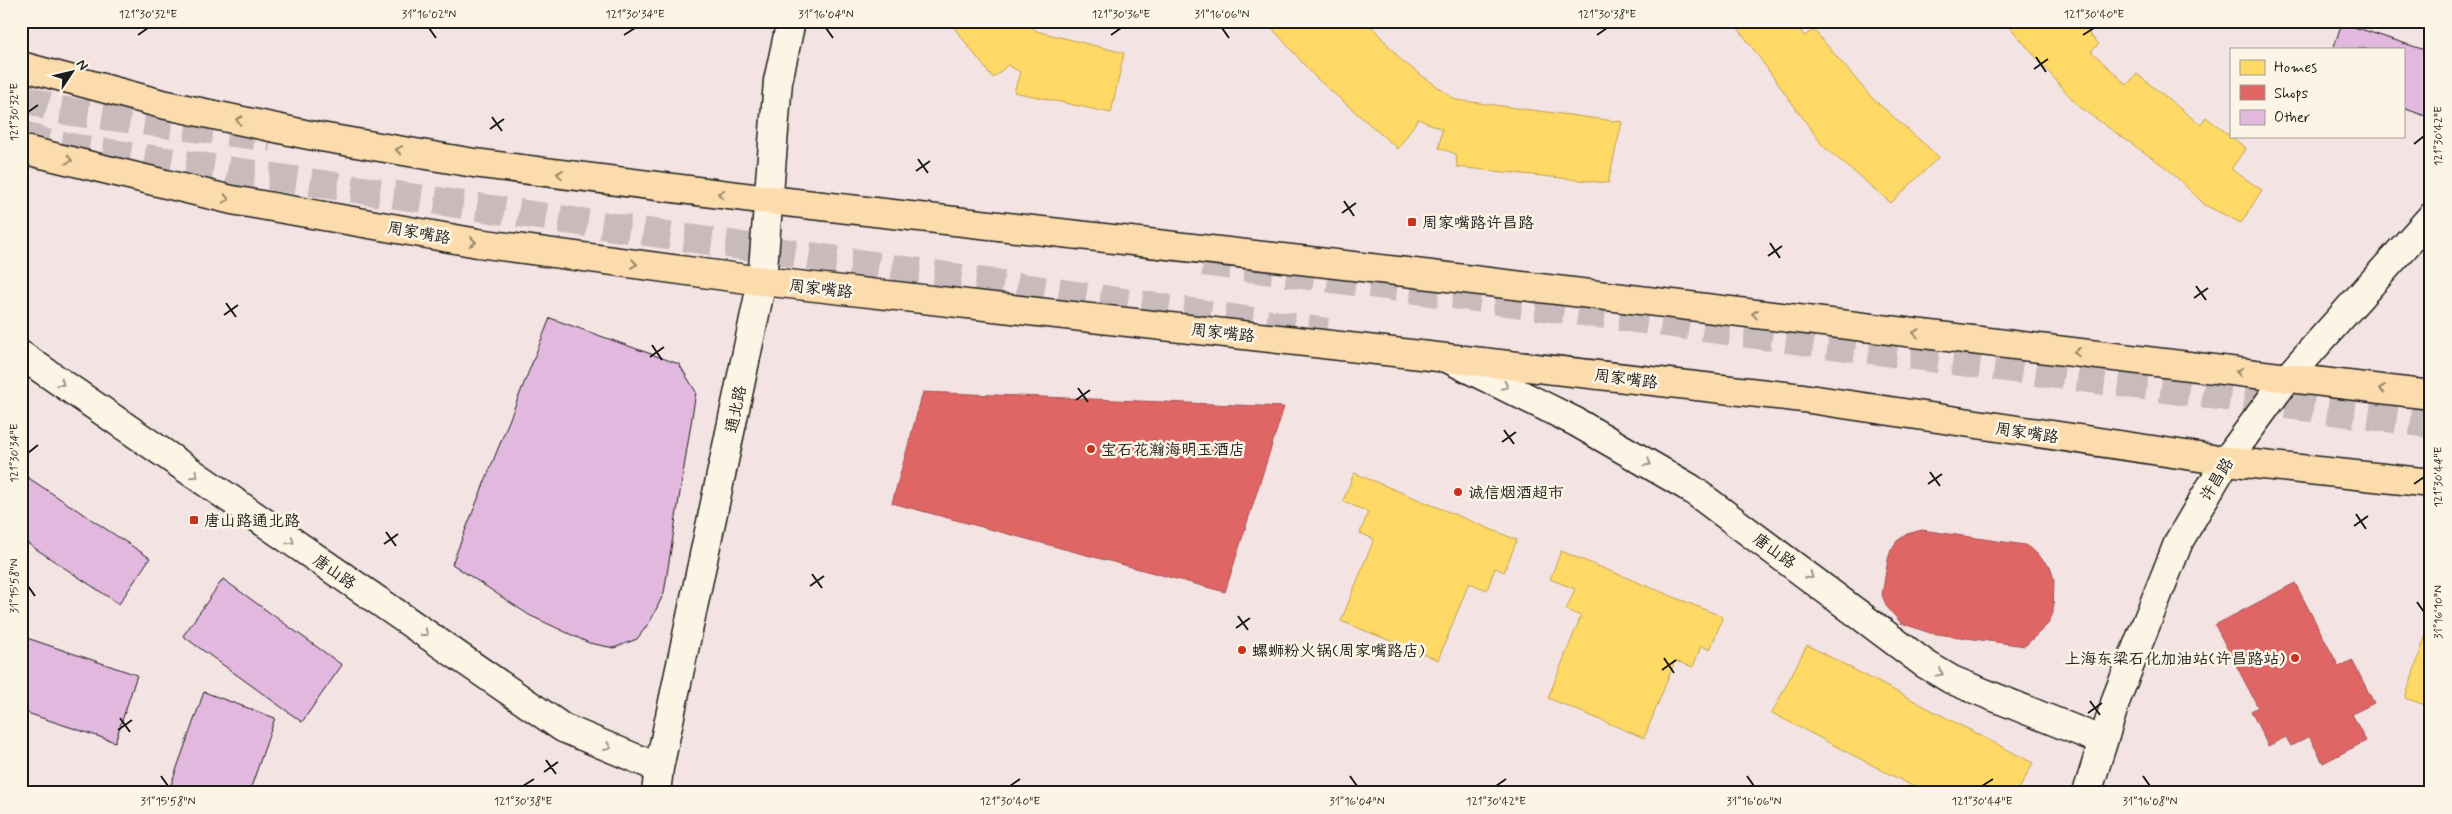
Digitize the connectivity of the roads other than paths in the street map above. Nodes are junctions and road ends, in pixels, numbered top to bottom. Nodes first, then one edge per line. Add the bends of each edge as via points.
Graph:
1 (791, 21) edge
2 (21, 66) edge
3 (21, 149) edge
4 (769, 200) junction
5 (2431, 217) edge
6 (762, 281) junction
7 (21, 355) edge
8 (1446, 357) junction
9 (2287, 378) junction
10 (2431, 395) edge
11 (2226, 461) junction
12 (2431, 483) edge
13 (2103, 741) junction
14 (658, 780) edge
15 (2087, 793) edge

1 - 4 street, 通北路 via 778,81
4 -> 2 main road via 474,162 309,135 162,104
3 -> 6 main road, 周家嘴路 via 241,202 478,243
4 - 6 street, 通北路
9 -> 4 main road via 1406,272
5 - 9 street, 许昌路
6 - 8 main road, 周家嘴路
6 - 14 street, 通北路
7 -> 14 street, 唐山路 via 563,728
8 - 11 main road, 周家嘴路 via 1803,398
8 -> 13 street, 唐山路 via 1576,422 1690,488 1829,590 1877,630 1952,680
10 -> 9 main road
9 - 11 street, 许昌路
11 - 12 main road, 周家嘴路
11 - 13 street, 许昌路 via 2179,541 2117,697
13 - 15 street, 许昌路

